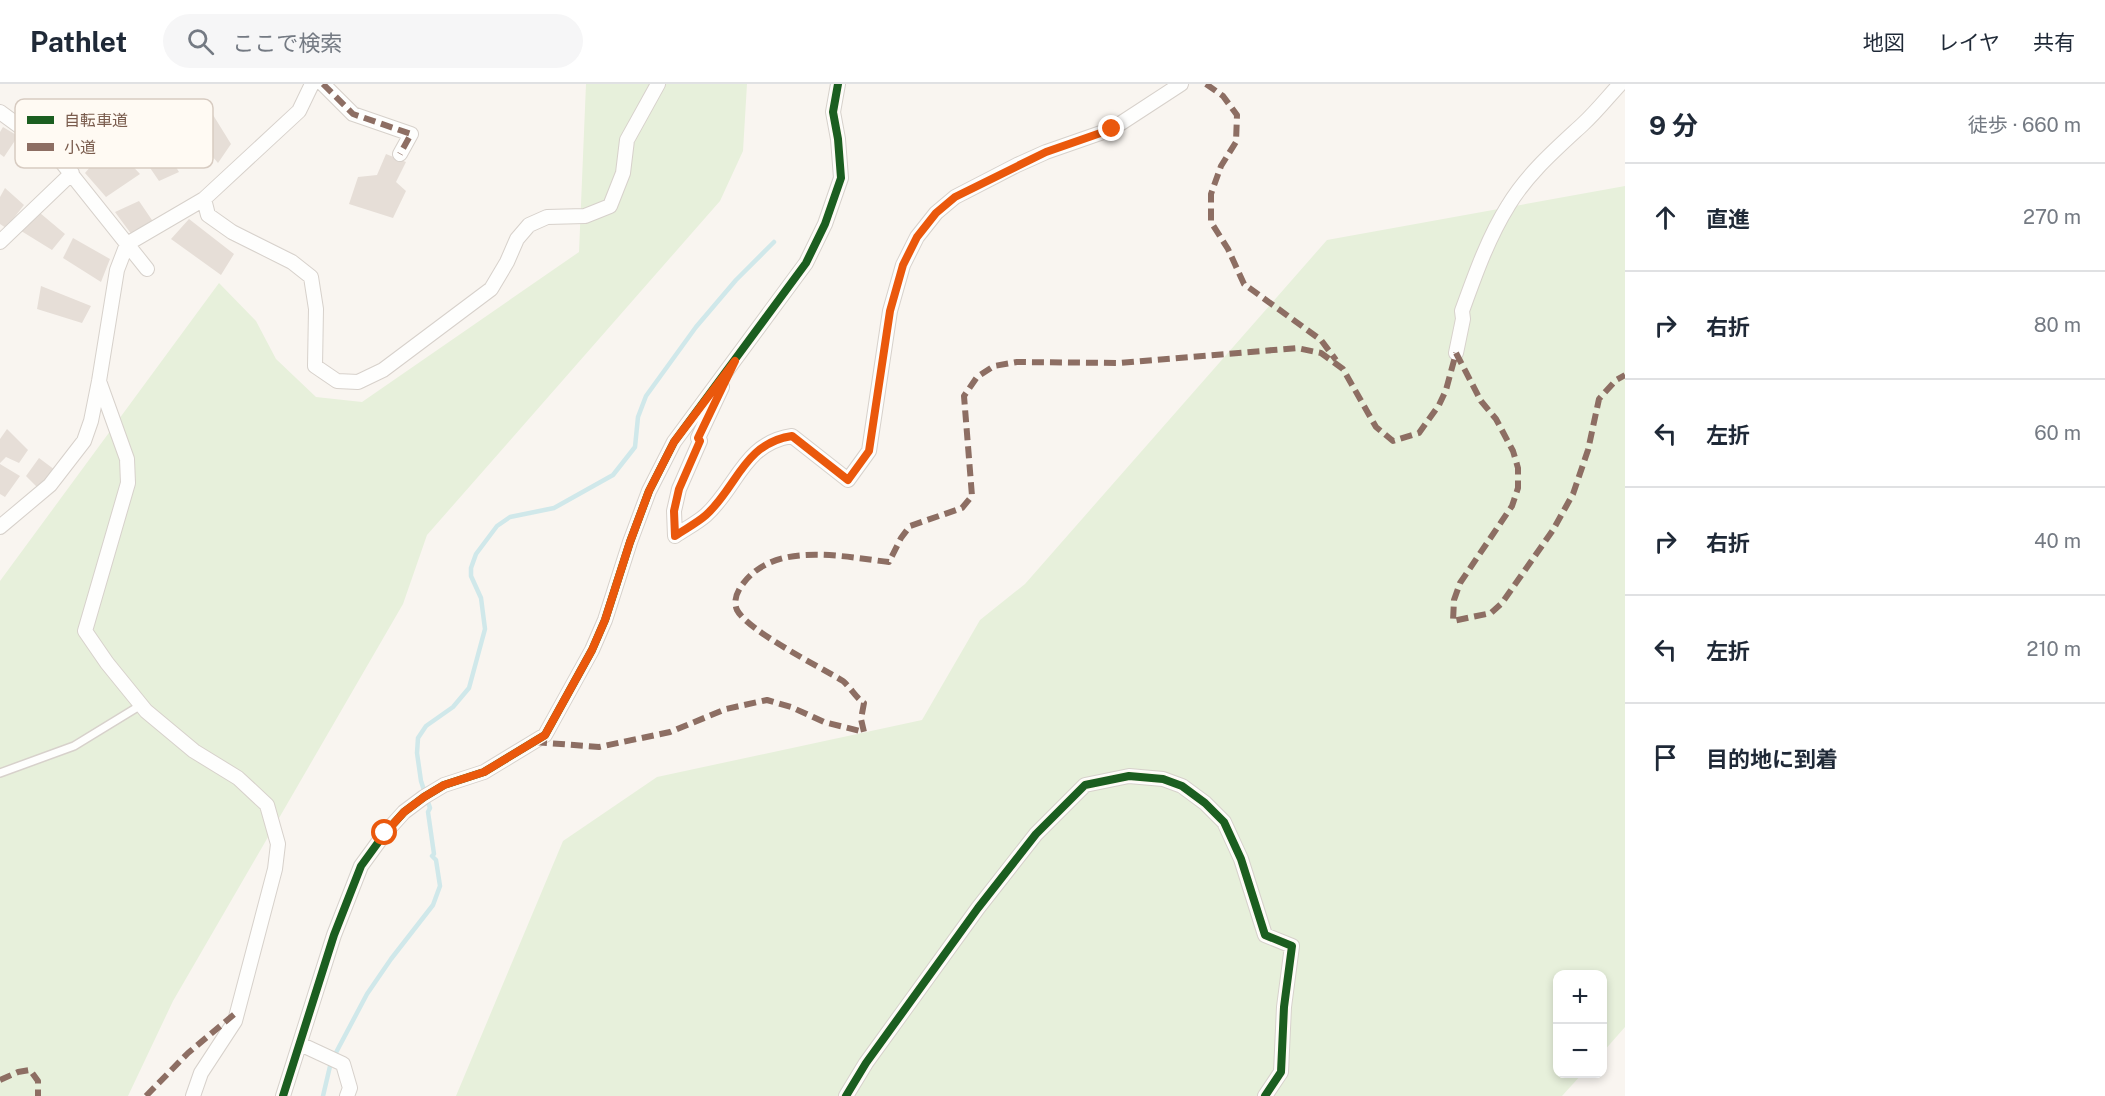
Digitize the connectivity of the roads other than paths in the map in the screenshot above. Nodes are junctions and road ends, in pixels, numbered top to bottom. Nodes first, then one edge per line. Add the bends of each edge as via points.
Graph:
1 (312, 84) edge
2 (323, 84) edge
3 (658, 84) edge
4 (838, 84) edge
5 (1181, 84) edge
6 (1620, 84) edge
7 (0, 112) edge
8 (15, 123) edge
9 (400, 154) dead end
10 (68, 168) edge
11 (72, 173) junction
12 (204, 199) junction
13 (0, 242) edge
14 (127, 244) junction
15 (147, 269) dead end
16 (1456, 352) dead end
17 (735, 361) junction
18 (99, 381) junction
19 (0, 527) edge
20 (141, 705) junction
21 (0, 773) edge
22 (300, 1044) junction
23 (193, 1096) edge
24 (283, 1096) edge
25 (347, 1096) edge
26 (846, 1096) edge
27 (1265, 1096) edge

1 - 12 street via 299,111
2 - 9 street via 353,114 411,134
3 - 12 street via 627,140 623,173 610,206 585,216 547,217 529,225 517,239 491,289 383,370 358,382 338,381 315,366 316,309 311,277 292,262 232,232 208,215
4 - 17 street via 833,112 841,178 825,225 806,264
5 - 17 street via 1112,129 1017,165 955,197 936,213 917,237 903,265 890,311 869,451 848,480 792,436 780,438 756,451 706,515 675,536 674,511 679,489 698,438
6 - 16 street via 1536,169 1508,205 1479,262 1462,311
7 - 8 street
10 - 11 street
11 - 13 street
11 - 14 street
12 - 14 street
14 - 15 street
14 - 18 street via 117,270
17 - 22 street via 674,442 649,491 605,620 545,735 484,772 444,785 424,797 404,812 361,866 334,935
18 - 19 street via 84,441 50,485
18 - 20 street via 127,459 128,483 85,631
20 - 21 lane via 74,746
20 - 23 street via 194,751 238,778 267,805 278,844 235,1021 201,1073
22 - 24 street
22 - 25 street via 343,1064 350,1088
26 - 27 street via 978,908 1036,834 1085,785 1129,776 1163,779 1205,802 1224,822 1241,859 1265,934 1292,946 1281,1072

